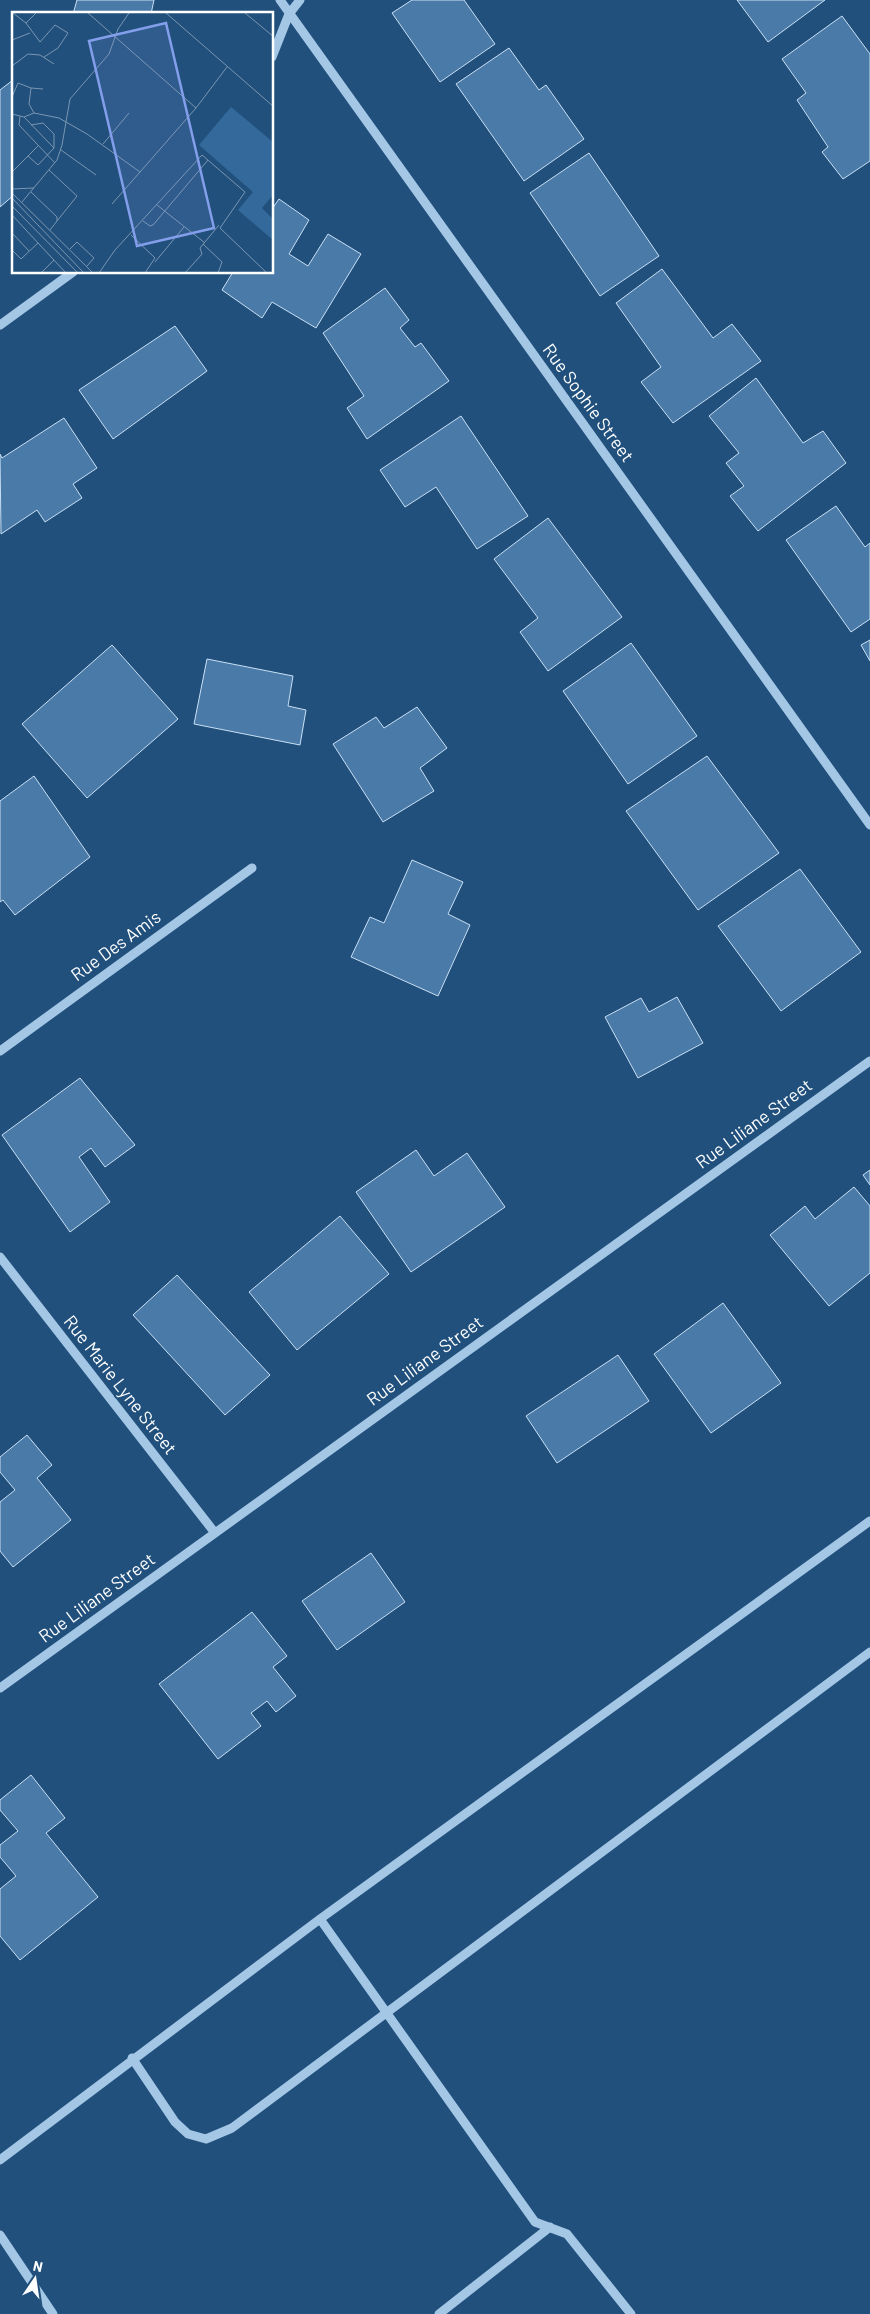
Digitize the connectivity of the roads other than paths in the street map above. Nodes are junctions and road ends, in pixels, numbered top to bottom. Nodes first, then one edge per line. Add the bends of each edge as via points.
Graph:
1 (280, 0) edge
2 (300, 0) edge
3 (289, 14) junction
4 (274, 52) edge
5 (70, 274) edge
6 (0, 325) edge
7 (870, 825) edge
8 (252, 868) dead end
9 (0, 1051) edge
10 (870, 1060) edge
11 (0, 1257) edge
12 (870, 1521) edge
13 (215, 1533) junction
14 (870, 1652) edge
15 (0, 1688) edge
16 (320, 1919) junction
17 (386, 2011) junction
18 (132, 2058) junction
19 (0, 2160) edge
20 (550, 2227) junction
21 (0, 2235) edge
22 (53, 2314) edge
23 (439, 2314) edge
24 (631, 2314) edge

1 - 3 street, Rue Sophie Street
2 - 3 street
3 - 4 street
3 - 7 street, Rue Sophie Street
5 - 6 street
8 - 9 street, Rue Des Amis
10 - 13 street, Rue Liliane Street
11 - 13 street, Rue Marie Lyne Street
12 - 16 street
13 - 15 street, Rue Liliane Street
14 - 17 street
16 - 17 street
16 - 18 street
17 - 18 street via 232,2128 206,2139 188,2134 175,2122
17 - 20 street via 535,2222
18 - 19 street
20 - 23 street
20 - 24 street via 567,2234
21 - 22 street

